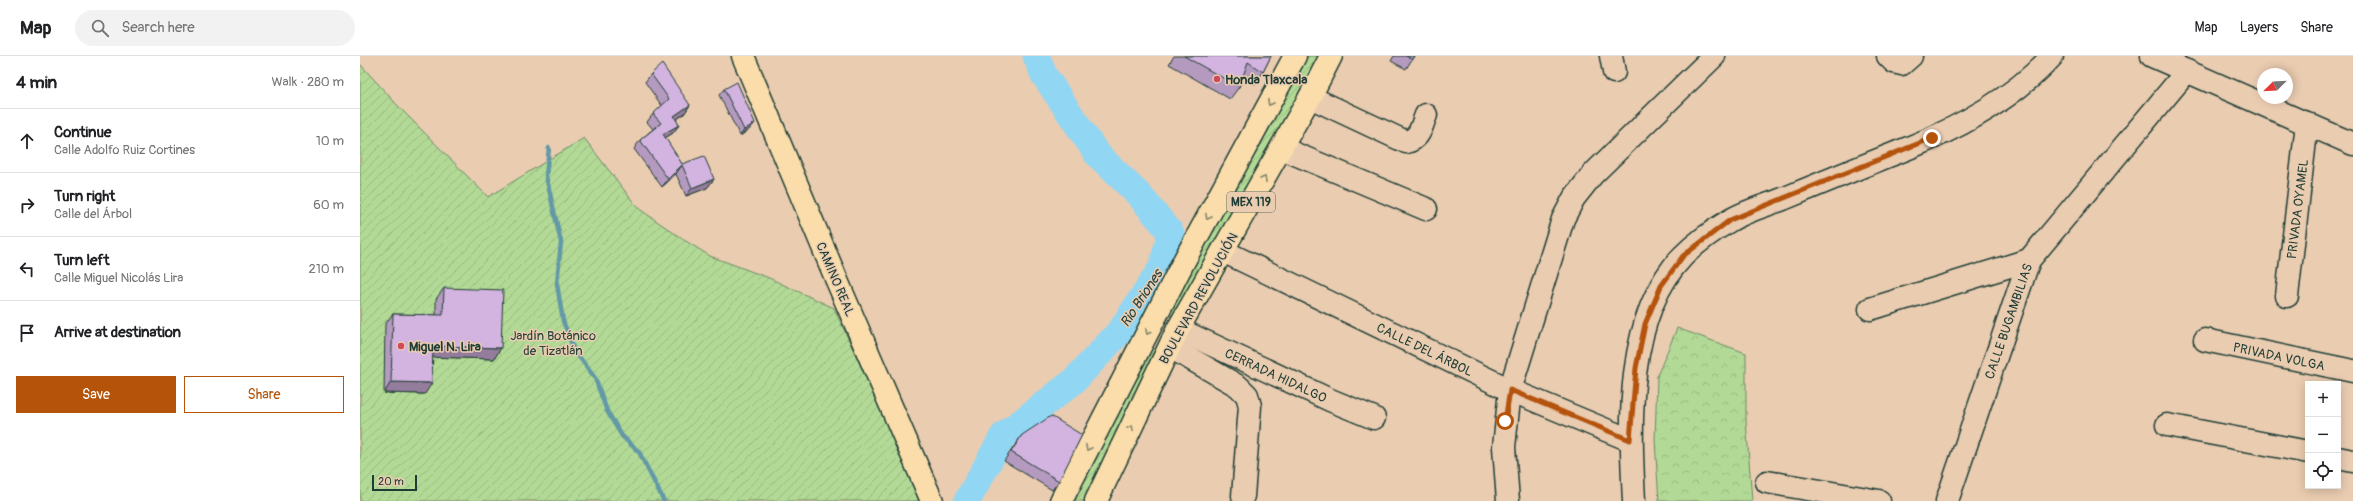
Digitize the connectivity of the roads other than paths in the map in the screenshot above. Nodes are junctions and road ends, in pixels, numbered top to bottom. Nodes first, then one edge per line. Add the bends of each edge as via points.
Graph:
1 (744, 56) edge
2 (1295, 56) edge
3 (1331, 56) edge
4 (1714, 56) edge
5 (1888, 56) edge
6 (1911, 56) edge
7 (2052, 56) edge
8 (2152, 56) edge
9 (2187, 71) junction
10 (1310, 97) junction
11 (1426, 115) dead end
12 (2307, 123) junction
13 (2353, 144) edge
14 (1281, 148) junction
15 (1426, 209) dead end
16 (1223, 251) junction
17 (2029, 260) junction
18 (2287, 296) dead end
19 (1870, 309) dead end
20 (1174, 338) junction
21 (2205, 340) dead end
22 (2353, 371) edge
23 (1510, 390) junction
24 (1374, 418) dead end
25 (2166, 425) dead end
26 (1630, 440) junction
27 (2305, 451) edge
28 (2341, 459) edge
29 (2353, 461) edge
30 (1767, 482) dead end
31 (1243, 496) dead end
32 (1846, 498) edge
33 (932, 501) edge
34 (1061, 501) edge
35 (1096, 501) edge
36 (1508, 501) edge
37 (1634, 501) edge
38 (1879, 501) edge
39 (1947, 501) edge

1 - 33 main road, CAMINO REAL
2 -> 34 main road, BOULEVARD REVOLUCIÓN / MEX 119 via 1184,261
3 - 10 main road, BOULEVARD REVOLUCIÓN / MEX 119
4 - 23 street via 1593,174 1574,198 1563,219
5 - 6 street via 1894,62 1902,64
7 - 26 street via 2038,72 1992,105 1939,135 1730,220 1683,256 1661,286 1645,324 1636,368
8 - 9 street
9 - 12 street
9 - 17 street, CALLE BUGAMBILIAS
10 - 11 street via 1406,142 1418,137
10 - 14 main road, BOULEVARD REVOLUCIÓN / MEX 119
12 - 13 street
12 - 18 street, PRIVADA OYAMEL
14 - 15 street
16 -> 14 main road, BOULEVARD REVOLUCIÓN / MEX 119
16 - 20 main road, BOULEVARD REVOLUCIÓN / MEX 119
16 - 23 street, CALLE DEL ÁRBOL
17 - 19 street
17 - 39 street, CALLE BUGAMBILIAS
20 - 24 street, CERRADA HIDALGO
20 - 31 street, CERRADA HIDALGO via 1247,395 1250,406
35 -> 20 main road, BOULEVARD REVOLUCIÓN / MEX 119
21 - 22 street, PRIVADA VOLGA
23 - 26 street, CALLE DEL ÁRBOL
23 - 36 street via 1504,447
25 - 27 street
26 - 37 street
28 - 29 street
30 - 32 street
32 - 38 street

